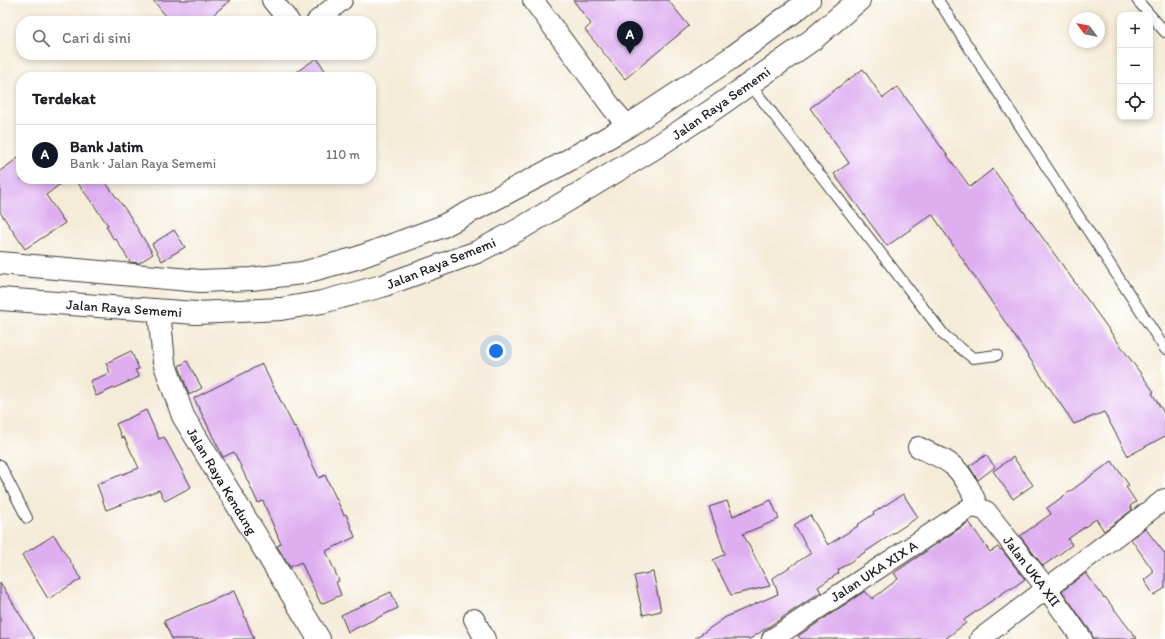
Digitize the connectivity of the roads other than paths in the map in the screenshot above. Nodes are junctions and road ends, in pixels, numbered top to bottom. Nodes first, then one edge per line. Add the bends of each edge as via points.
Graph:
1 (272, 0) edge
2 (342, 0) edge
3 (533, 0) edge
4 (809, 0) edge
5 (859, 0) edge
6 (938, 0) edge
7 (1137, 0) edge
8 (285, 16) edge
9 (323, 16) edge
10 (1165, 32) edge
11 (731, 58) junction
12 (749, 83) junction
13 (628, 126) junction
14 (0, 263) edge
15 (0, 299) edge
16 (159, 311) junction
17 (1165, 349) edge
18 (996, 355) dead end
19 (918, 447) dead end
20 (0, 465) edge
21 (1165, 499) edge
22 (978, 508) junction
23 (27, 518) dead end
24 (1047, 589) junction
25 (474, 619) dead end
26 (319, 639) edge
27 (485, 639) edge
28 (772, 639) edge
29 (980, 639) edge
30 (1082, 639) edge

1 - 8 street
2 - 9 street
3 - 13 street
4 - 11 main road
5 - 12 main road, Jalan Raya Sememi via 812,40
6 - 17 lane
7 - 10 lane
11 - 12 main road
11 - 13 main road
12 - 16 main road, Jalan Raya Sememi via 653,149 477,252 382,286 322,302 281,309 196,313
12 - 18 lane via 945,336 973,358
13 - 14 main road via 441,227 357,258 302,273 200,281
15 - 16 main road, Jalan Raya Sememi
16 - 26 main road, Jalan Raya Kendung via 164,362 183,416
19 - 22 street via 956,468 975,497
20 - 23 lane
21 - 24 street
22 - 24 street, Jalan UKA XII via 986,511
22 - 28 street, Jalan UKA XIX A via 971,507
24 - 29 street
24 - 30 street, Jalan UKA XII
25 - 27 street

